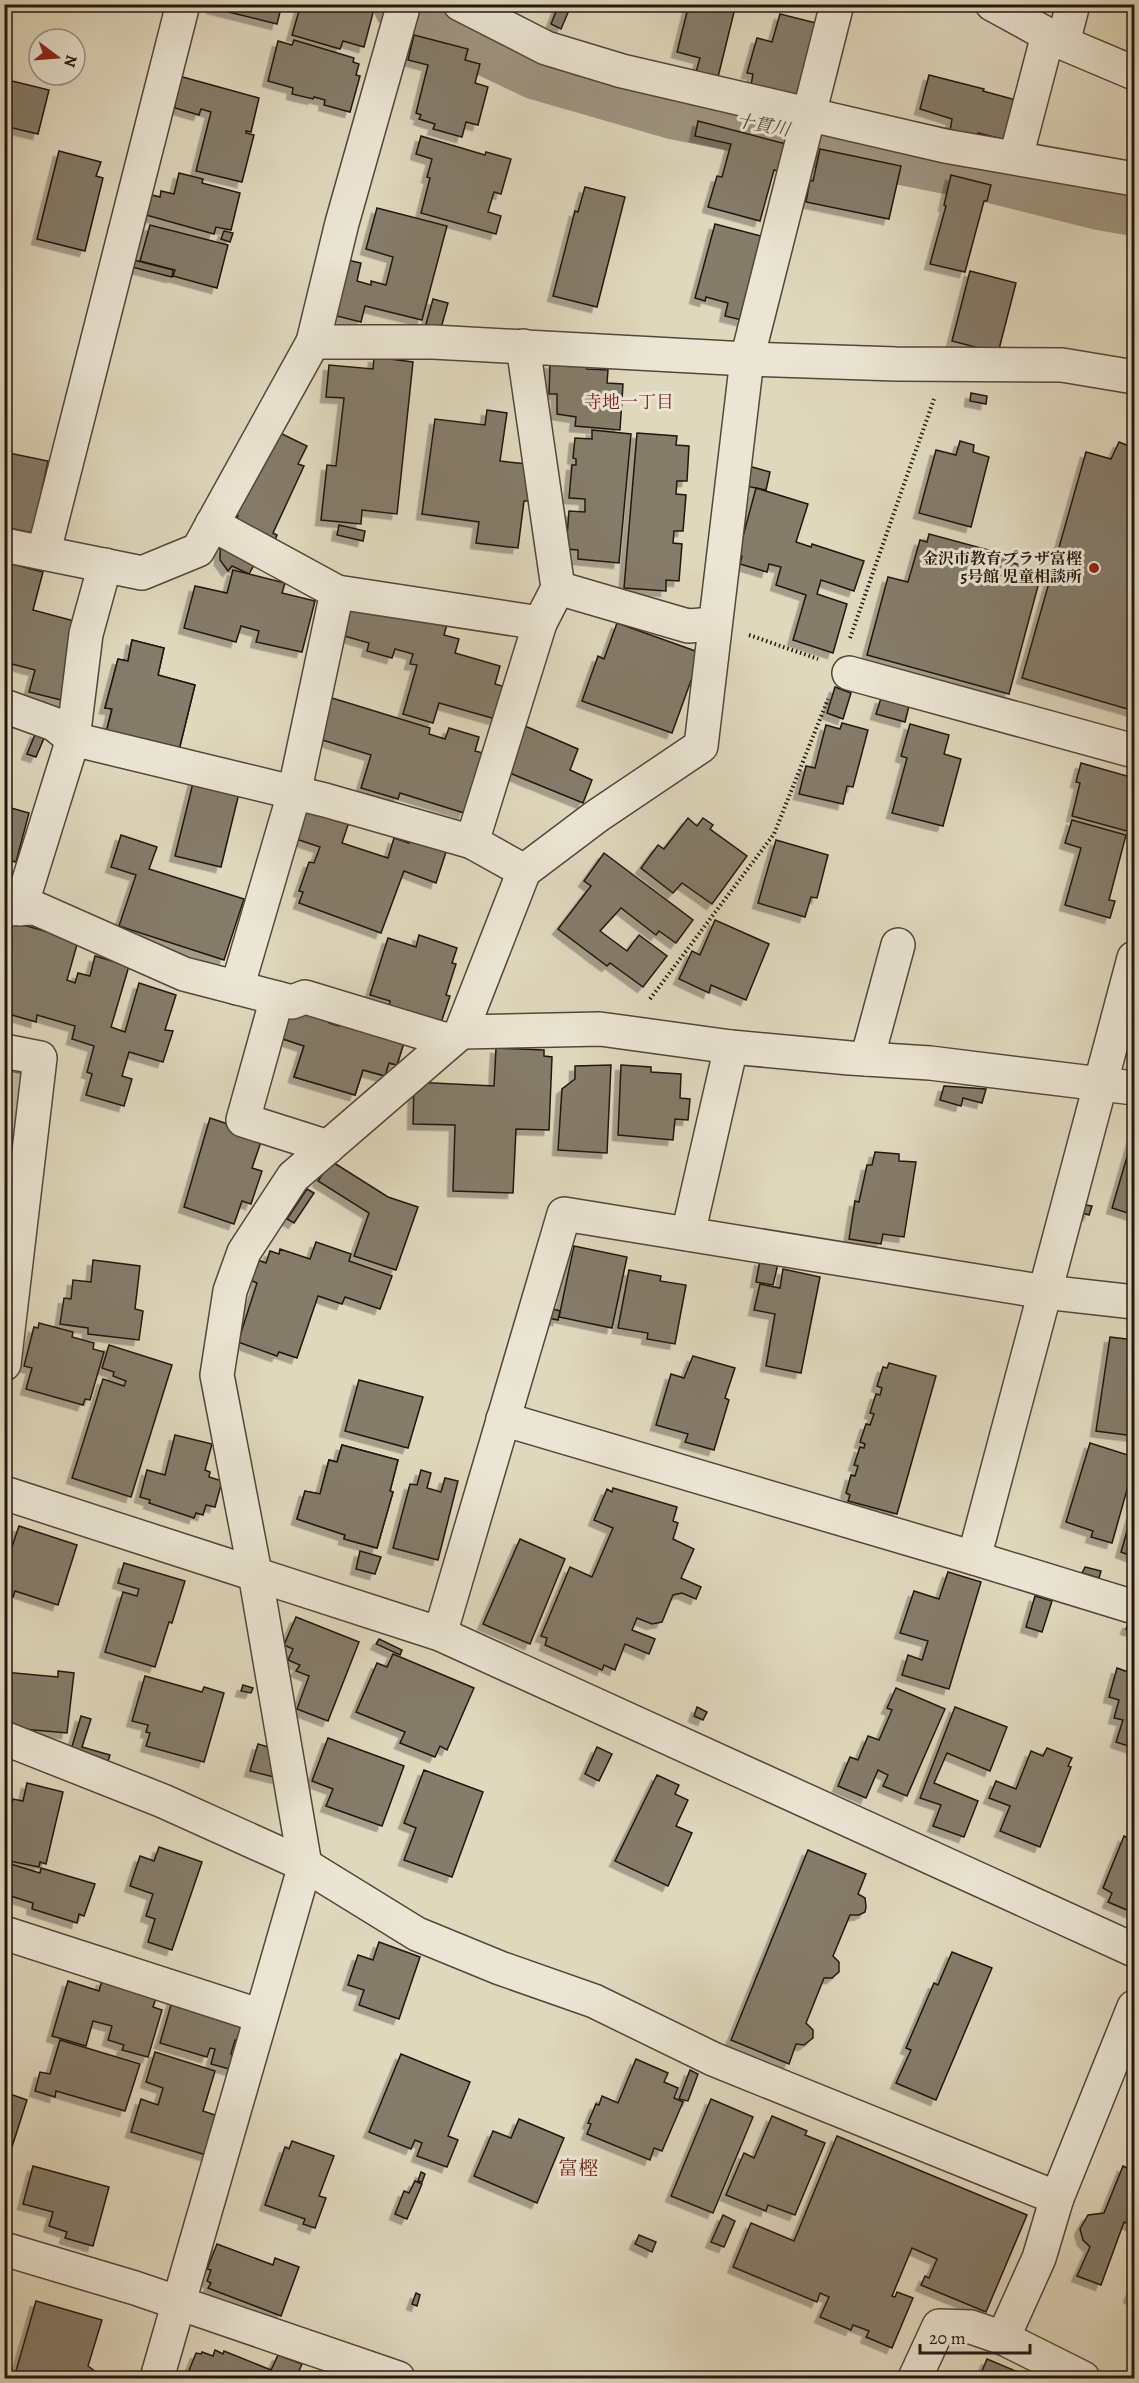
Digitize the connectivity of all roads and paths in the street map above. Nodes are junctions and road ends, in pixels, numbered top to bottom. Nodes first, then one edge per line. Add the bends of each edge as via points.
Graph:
1 (183, 4) edge
2 (460, 4) edge
3 (837, 4) edge
4 (992, 4) edge
5 (1073, 4) edge
6 (403, 10) edge
7 (1055, 39) junction
8 (1134, 73) edge
9 (806, 127) junction
10 (1016, 157) junction
11 (1134, 179) edge
12 (313, 342) junction
13 (523, 346) junction
14 (747, 359) junction
15 (946, 364) junction
16 (1134, 377) edge
17 (212, 524) junction
18 (4, 544) edge
19 (44, 551) junction
20 (105, 566) junction
21 (558, 588) junction
22 (337, 592) junction
23 (540, 623) junction
24 (715, 624) junction
25 (844, 671) junction
26 (4, 706) edge
27 (73, 738) junction
28 (1134, 751) edge
29 (294, 794) junction
30 (472, 842) junction
31 (524, 871) junction
32 (12, 909) edge
33 (898, 945) dead end
34 (1134, 958) edge
35 (237, 988) junction
36 (277, 998) junction
37 (625, 1033) junction
38 (455, 1037) junction
39 (731, 1047) junction
40 (4, 1051) edge
41 (867, 1059) junction
42 (1101, 1084) junction
43 (1134, 1088) edge
44 (328, 1147) junction
45 (688, 1234) junction
46 (1045, 1292) junction
47 (1134, 1302) edge
48 (4, 1364) edge
49 (503, 1419) junction
50 (4, 1493) edge
51 (974, 1558) junction
52 (255, 1573) junction
53 (1134, 1607) edge
54 (440, 1634) junction
55 (4, 1738) edge
56 (305, 1865) junction
57 (4, 1934) edge
58 (1134, 1950) edge
59 (1134, 2007) edge
60 (261, 2016) junction
61 (1057, 2199) junction
62 (4, 2249) edge
63 (178, 2304) junction
64 (1003, 2338) junction
65 (157, 2379) edge
66 (398, 2379) edge
67 (915, 2379) edge
68 (1083, 2379) edge

1 - 19 street
2 - 9 street via 546,48
3 - 9 street
4 - 7 street
5 - 7 street
6 - 12 street via 342,223
7 - 8 street
7 - 10 street
9 - 10 street
9 - 14 street
10 - 11 street
12 - 13 street
12 - 17 street
13 - 14 street
13 - 21 street
14 - 15 street
14 - 24 street
15 - 16 street via 1062,365
15 - 25 path
17 - 20 street via 198,550 142,573
17 - 22 street
18 - 19 street
19 - 20 street
20 - 27 street via 86,634
21 - 23 street
21 - 24 street via 688,626
22 - 23 street
22 - 29 street
23 - 30 street
24 - 25 path
24 - 31 street via 701,746
25 - 28 street
25 - 37 path via 774,834
26 - 27 street via 54,724
27 - 29 street
27 - 32 street
29 - 30 street
29 - 35 street
30 - 31 street
31 - 38 street
32 - 35 street via 35,908 184,974
33 - 41 street
34 - 42 street
35 - 36 street
36 - 38 street via 292,1002 305,997
36 - 44 street via 243,1120
37 - 38 street via 600,1029
37 - 39 street
38 - 44 street
39 - 41 street
39 - 45 street
40 - 48 street via 40,1058
41 - 42 street
42 - 43 street
42 - 46 street
44 - 52 street via 292,1177 244,1252 230,1291 217,1375
45 - 46 street
45 - 49 street via 564,1214
46 - 47 street
46 - 51 street
49 - 51 street
49 - 54 street
50 - 52 street
51 - 53 street
52 - 54 street
52 - 56 street
54 - 58 street
55 - 56 street via 163,1800
56 - 60 street
56 - 61 street via 417,1934 594,2001 712,2059
57 - 60 street
59 - 61 street
60 - 63 street
61 - 64 street via 1039,2258
62 - 63 street
63 - 65 street
63 - 66 street
64 - 67 street via 971,2327 939,2326
64 - 68 street

